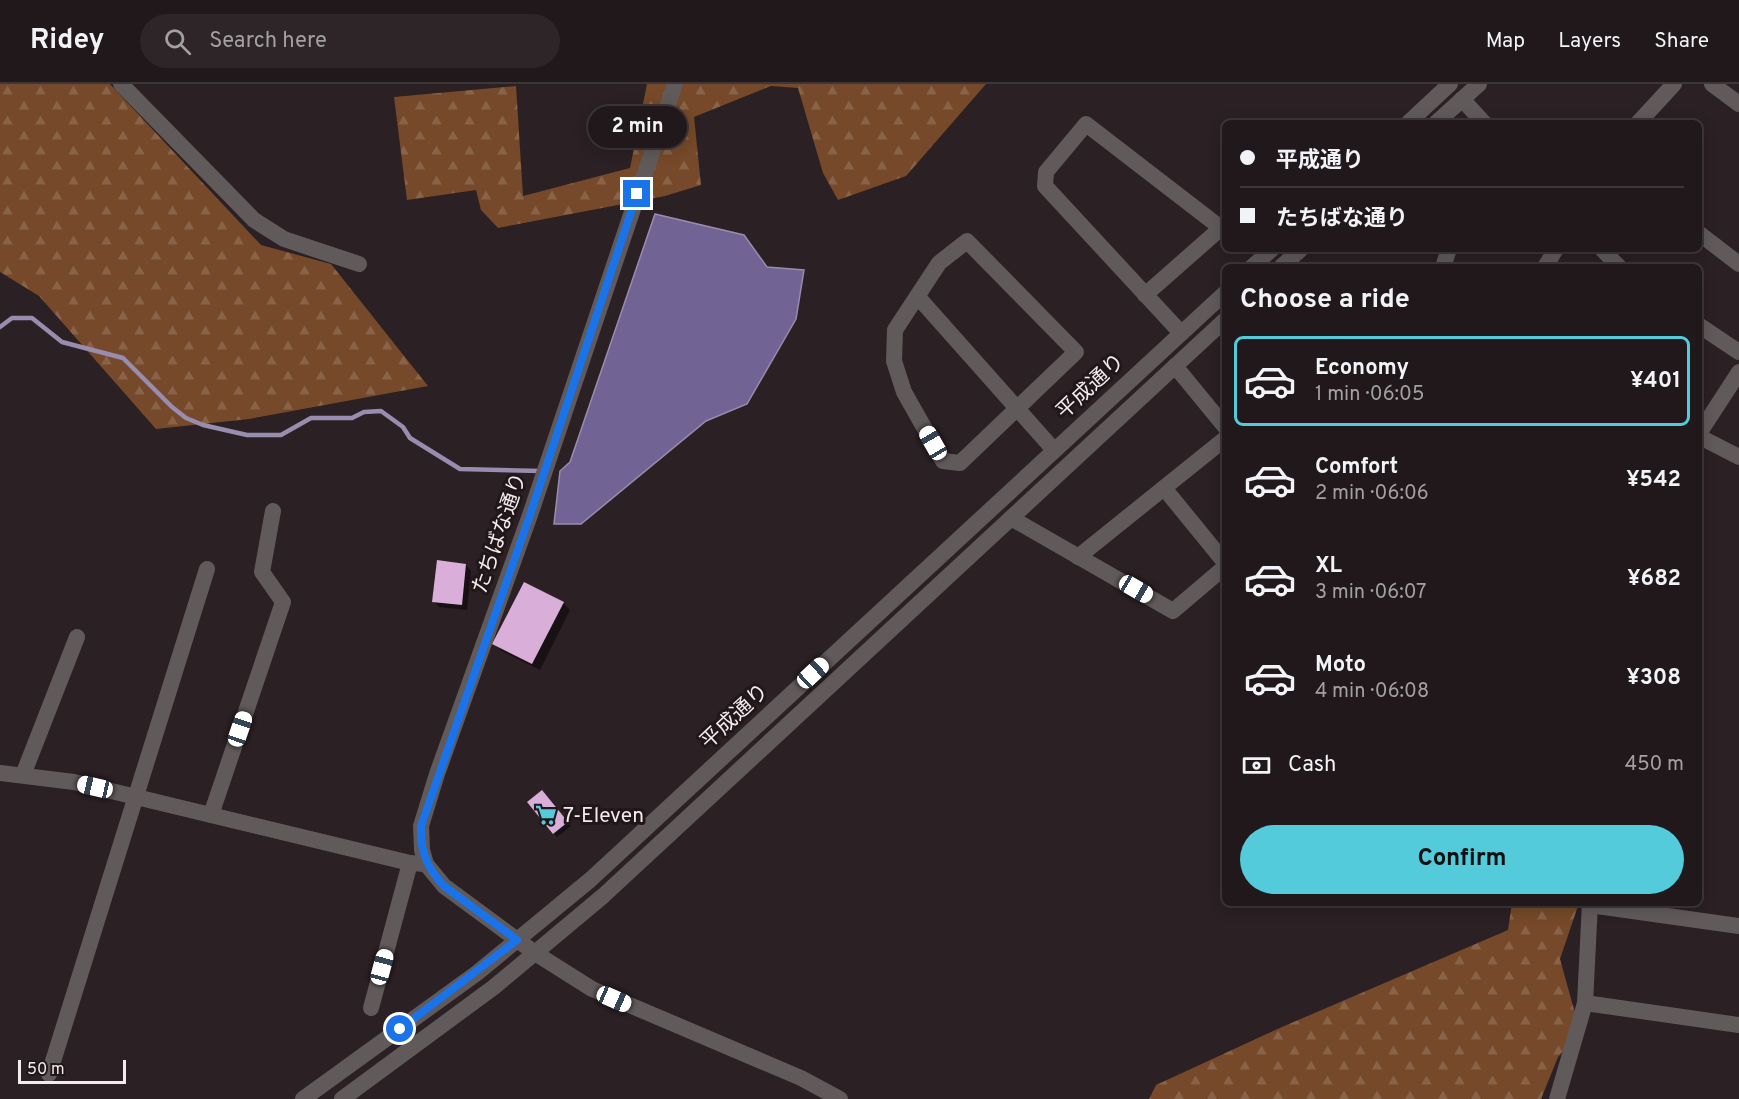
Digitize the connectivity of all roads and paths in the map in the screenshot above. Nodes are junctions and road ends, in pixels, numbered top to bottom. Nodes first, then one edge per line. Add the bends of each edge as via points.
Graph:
1 (121, 84) edge
2 (675, 84) edge
3 (1450, 84) edge
4 (1479, 84) edge
5 (1674, 84) edge
6 (1712, 84) edge
7 (1462, 99) junction
8 (1739, 105) edge
9 (1411, 120) edge
10 (1439, 120) edge
11 (1481, 120) edge
12 (1641, 120) edge
13 (1702, 236) edge
14 (1269, 252) edge
15 (1605, 252) edge
16 (359, 264) dead end
17 (1255, 264) edge
18 (1616, 264) edge
19 (1739, 264) edge
20 (1145, 295) junction
21 (1222, 296) edge
22 (918, 297) junction
23 (1222, 323) edge
24 (1702, 327) edge
25 (1181, 333) junction
26 (1739, 352) edge
27 (1175, 366) junction
28 (1739, 372) edge
29 (1017, 408) junction
30 (1222, 423) edge
31 (1702, 431) edge
32 (1702, 435) edge
33 (1222, 441) edge
34 (1054, 450) junction
35 (1739, 457) edge
36 (1164, 488) junction
37 (273, 511) dead end
38 (1011, 518) junction
39 (1078, 557) junction
40 (1222, 560) edge
41 (1222, 568) edge
42 (207, 569) dead end
43 (77, 637) dead end
44 (0, 773) edge
45 (23, 775) junction
46 (136, 797) junction
47 (211, 815) junction
48 (418, 863) junction
49 (1590, 906) edge
50 (1604, 906) edge
51 (1739, 926) edge
52 (517, 940) junction
53 (535, 953) junction
54 (1586, 1003) junction
55 (371, 1008) dead end
56 (1739, 1024) edge
57 (49, 1074) dead end
58 (303, 1099) edge
59 (342, 1099) edge
60 (840, 1099) edge
61 (1557, 1099) edge

1 - 16 street via 254,220 284,239
2 - 48 street, たちばな通り via 530,515 437,774 421,826
3 - 9 street
4 - 7 street
5 - 12 street
6 - 8 street
7 - 10 street
7 - 11 street
13 - 19 street
14 - 17 street
15 - 18 street
20 - 20 street via 1045,186 1046,172 1086,124 1221,228
20 - 25 street
21 - 25 street, 平成通り
22 - 29 street
22 - 29 street via 895,330 894,361 904,392 943,460 960,464
22 - 29 street via 939,263 967,241 1076,352
23 - 27 street, 平成通り
24 - 26 street
25 - 34 street, 平成通り
27 - 30 street
27 - 38 street, 平成通り
28 - 31 street
29 - 34 street
32 - 35 street
33 - 36 street
34 - 52 street, 平成通り via 590,880
36 - 39 street
36 - 40 street
37 - 47 street via 262,572 283,602
38 - 39 street
38 - 53 street, 平成通り via 612,888
39 - 41 street via 1173,611
42 - 46 street
43 - 45 street
44 - 45 street
45 - 46 street
46 - 47 street
46 - 57 street
47 - 48 street
48 - 52 street
48 - 55 street
49 - 54 street
50 - 51 street
52 - 53 street
52 - 58 street, 平成通り
53 - 59 street, 平成通り
53 - 60 street via 592,989 801,1078
54 - 56 street
54 - 61 street

